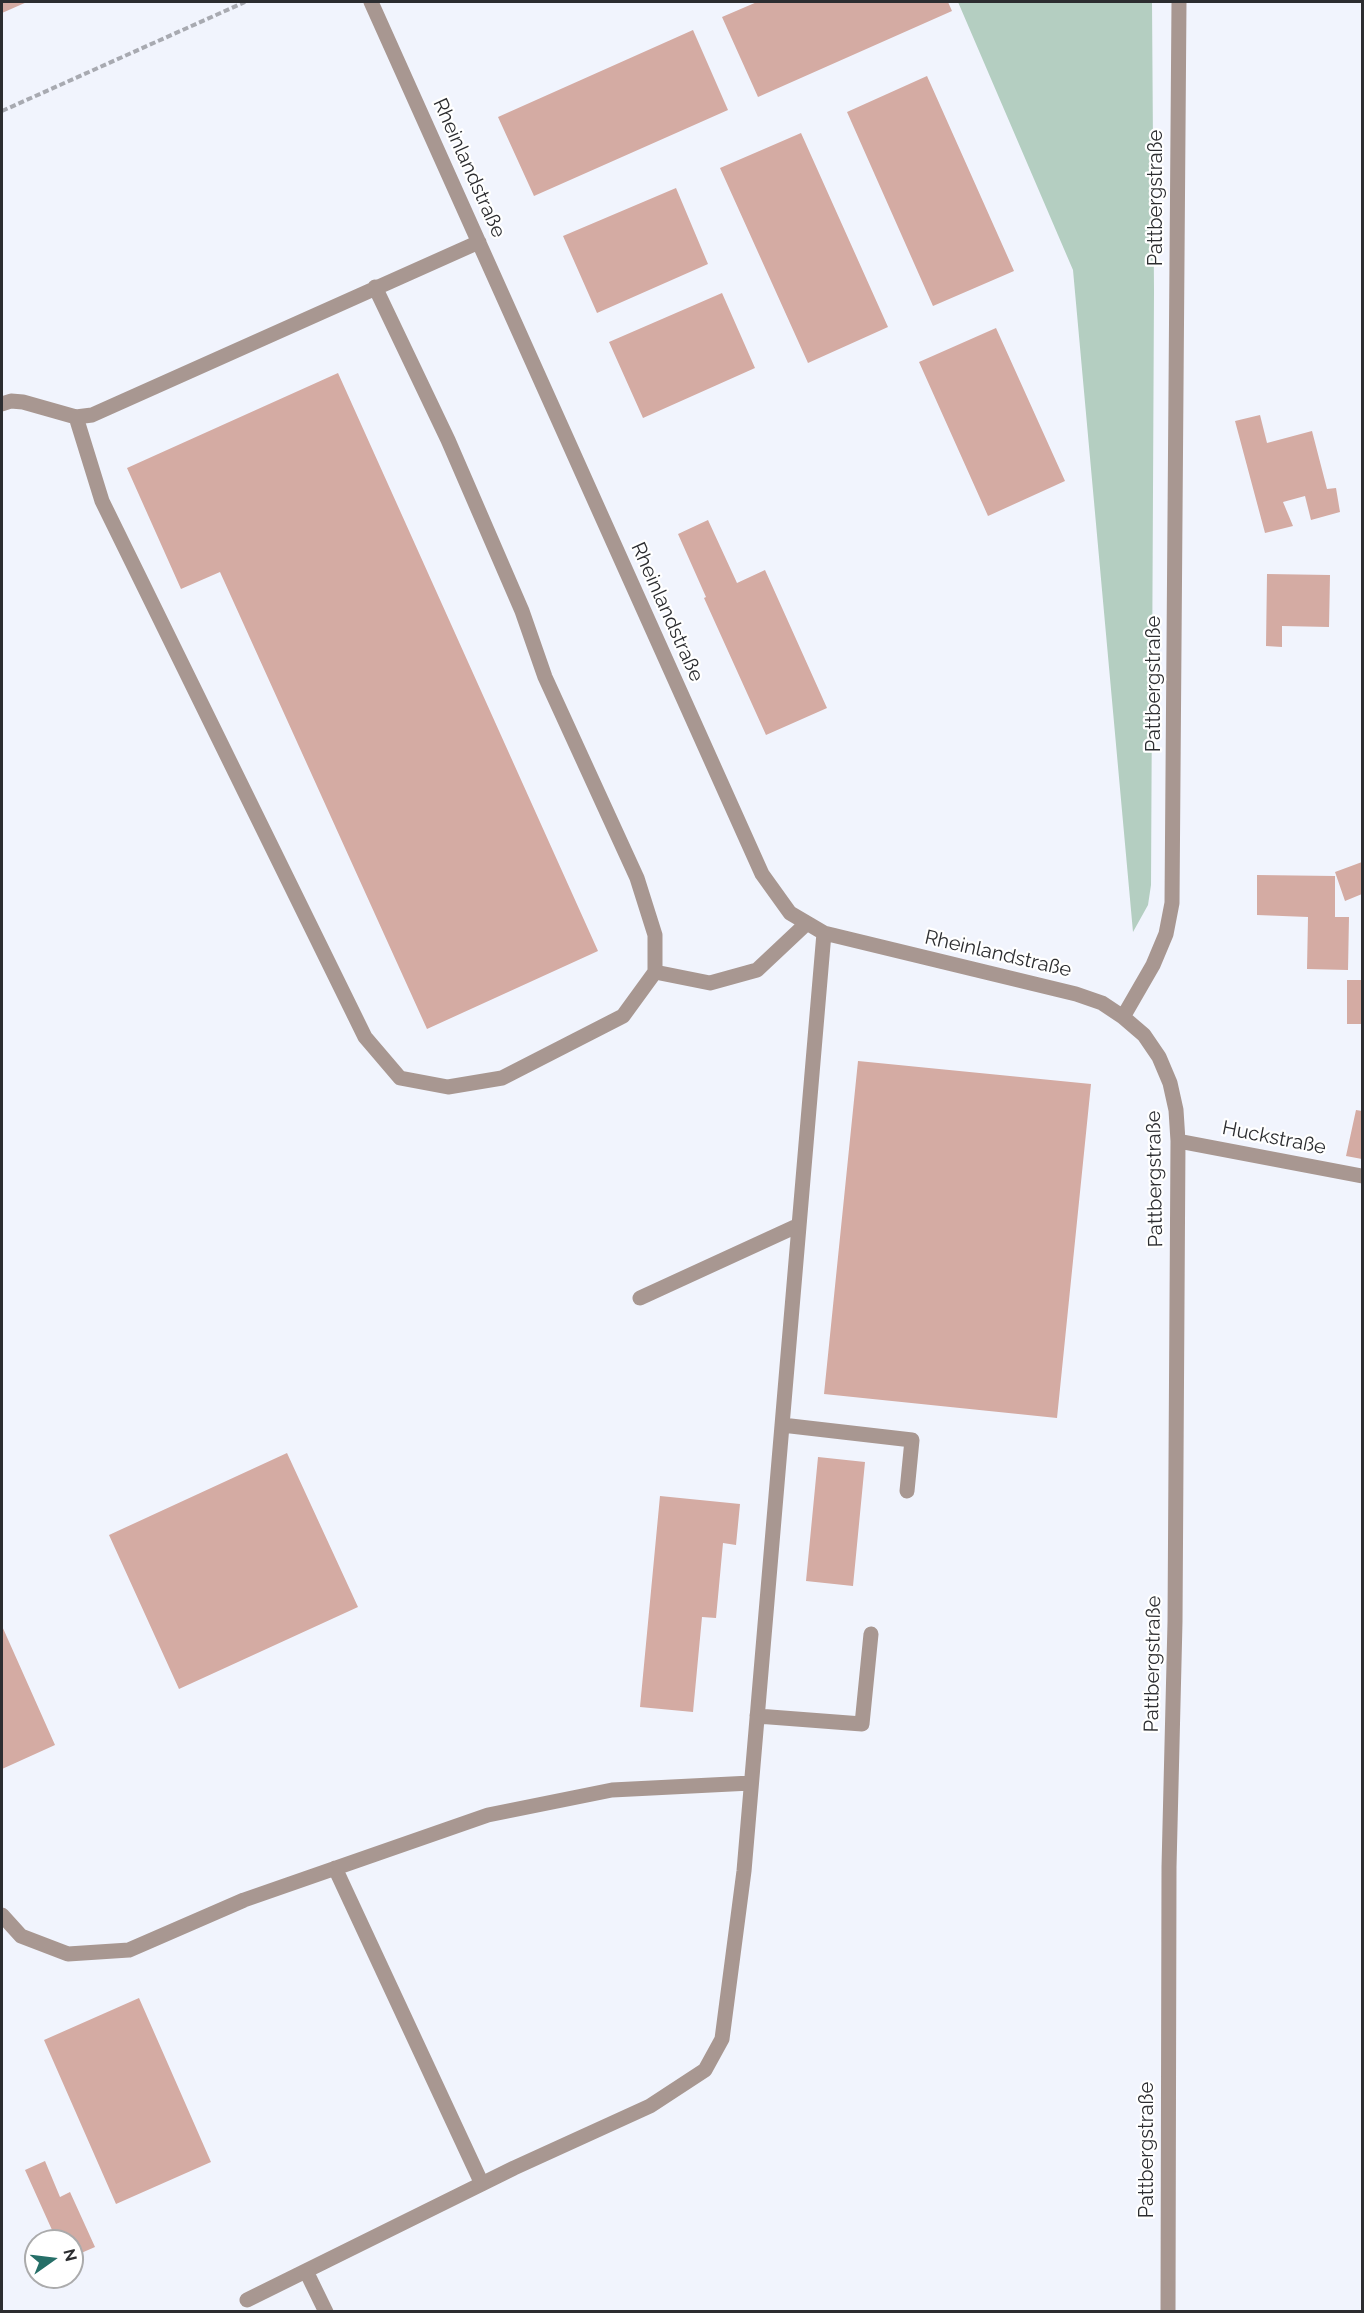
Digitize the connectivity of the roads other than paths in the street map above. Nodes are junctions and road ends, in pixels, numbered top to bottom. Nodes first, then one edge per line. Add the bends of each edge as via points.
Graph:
1 (371, 2) edge
2 (1179, 2) edge
3 (479, 242) junction
4 (375, 287) junction
5 (2, 404) edge
6 (76, 417) junction
7 (807, 923) junction
8 (824, 933) junction
9 (656, 972) junction
10 (1123, 1017) junction
11 (1178, 1141) junction
12 (1362, 1176) edge
13 (799, 1225) junction
14 (640, 1298) dead end
15 (782, 1425) junction
16 (907, 1491) dead end
17 (871, 1634) dead end
18 (757, 1716) junction
19 (751, 1783) junction
20 (336, 1868) junction
21 (2, 1915) edge
22 (482, 2184) junction
23 (306, 2271) junction
24 (247, 2300) dead end
25 (326, 2312) edge
26 (1168, 2312) edge

1 - 3 street, Rheinlandstraße
2 - 10 street, Pattbergstraße via 1172,903 1166,934 1153,965
3 - 4 street
3 - 7 street, Rheinlandstraße via 762,874 790,913
4 - 6 street via 92,415
4 - 9 street via 448,440 522,611 545,677 637,878 655,935
5 - 6 street via 23,402
6 - 9 street via 102,501 365,1037 400,1077 448,1087 502,1078 623,1016
7 - 8 street, Rheinlandstraße
7 - 9 street via 757,970 710,983
8 - 10 street, Rheinlandstraße via 1076,994 1102,1003
8 - 13 street
10 - 11 street, Pattbergstraße via 1144,1035 1159,1057 1170,1083
11 - 12 street, Huckstraße
11 - 26 street, Pattbergstraße
13 - 14 street
13 - 15 street
15 - 16 street via 912,1440
15 - 18 street
17 - 18 street via 862,1724
18 - 19 street
19 - 20 street via 612,1790 488,1815
19 - 22 street via 722,2039 705,2070 650,2106
20 - 21 street via 244,1900 129,1950 68,1954 21,1936
20 - 22 street
22 - 23 street
23 - 24 street
23 - 25 street

